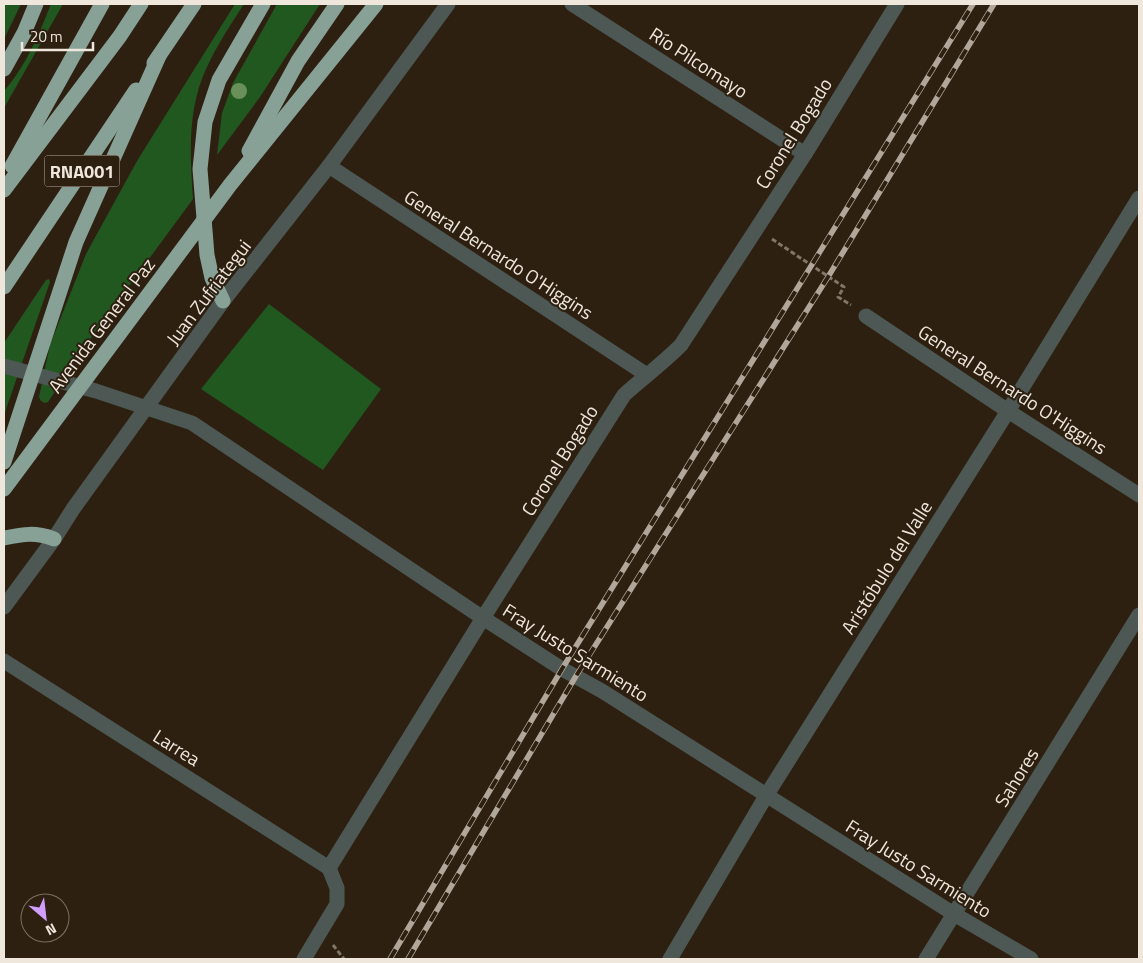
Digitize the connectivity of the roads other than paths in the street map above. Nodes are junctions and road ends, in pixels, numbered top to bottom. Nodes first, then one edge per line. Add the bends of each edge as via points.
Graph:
1 (36, 4) edge
2 (102, 4) edge
3 (141, 4) edge
4 (194, 4) edge
5 (263, 4) edge
6 (337, 4) edge
7 (376, 4) edge
8 (448, 4) edge
9 (572, 4) edge
10 (897, 4) edge
11 (159, 56) junction
12 (4, 69) edge
13 (805, 154) junction
14 (328, 166) junction
15 (4, 181) edge
16 (230, 185) junction
17 (4, 190) edge
18 (1139, 198) edge
19 (4, 287) edge
20 (223, 301) junction
21 (866, 316) road end
22 (4, 366) edge
23 (647, 374) junction
24 (147, 408) junction
25 (1008, 411) junction
26 (4, 462) edge
27 (4, 489) edge
28 (1139, 495) edge
29 (4, 538) edge
30 (54, 539) junction
31 (4, 607) edge
32 (1139, 615) edge
33 (483, 618) junction
34 (4, 660) edge
35 (766, 796) junction
36 (329, 868) junction
37 (954, 914) junction
38 (304, 959) edge
39 (670, 959) edge
40 (926, 959) edge
41 (1031, 959) edge

1 - 12 highway
2 - 15 highway
3 - 17 highway, RNA001
4 - 11 highway, RNA001
5 - 20 highway via 219,80 205,122 200,169 207,255 212,278
6 - 16 highway via 298,61
7 - 16 highway
8 - 14 street, Juan Zufriategui
9 - 13 street, Río Pilcomayo
10 - 13 street, Coronel Bogado
11 - 19 highway, RNA001
11 - 26 highway via 76,242
13 - 23 street, Coronel Bogado via 681,345
14 - 20 street, Juan Zufriategui
14 - 23 street, General Bernardo O'Higgins
16 - 27 highway, Avenida General Paz
18 - 25 street, Aristóbulo del Valle
20 - 24 street, Juan Zufriategui
21 - 25 street, General Bernardo O'Higgins
22 - 24 street, Fray Justo Sarmiento
23 - 33 street, Coronel Bogado via 624,395
24 - 30 street, Juan Zufriategui
24 - 33 street, Fray Justo Sarmiento via 192,422
25 - 28 street, General Bernardo O'Higgins
25 - 35 street, Aristóbulo del Valle
29 - 30 highway via 30,533
30 - 31 street, Juan Zufriategui
32 - 37 street, Sahores
33 - 35 street, Fray Justo Sarmiento
33 - 36 street, Coronel Bogado
34 - 36 street, Larrea
35 - 37 street, Fray Justo Sarmiento
35 - 39 street, Aristóbulo del Valle
36 - 38 street via 337,888 337,904
37 - 40 street, Sahores
37 - 41 street, Fray Justo Sarmiento

